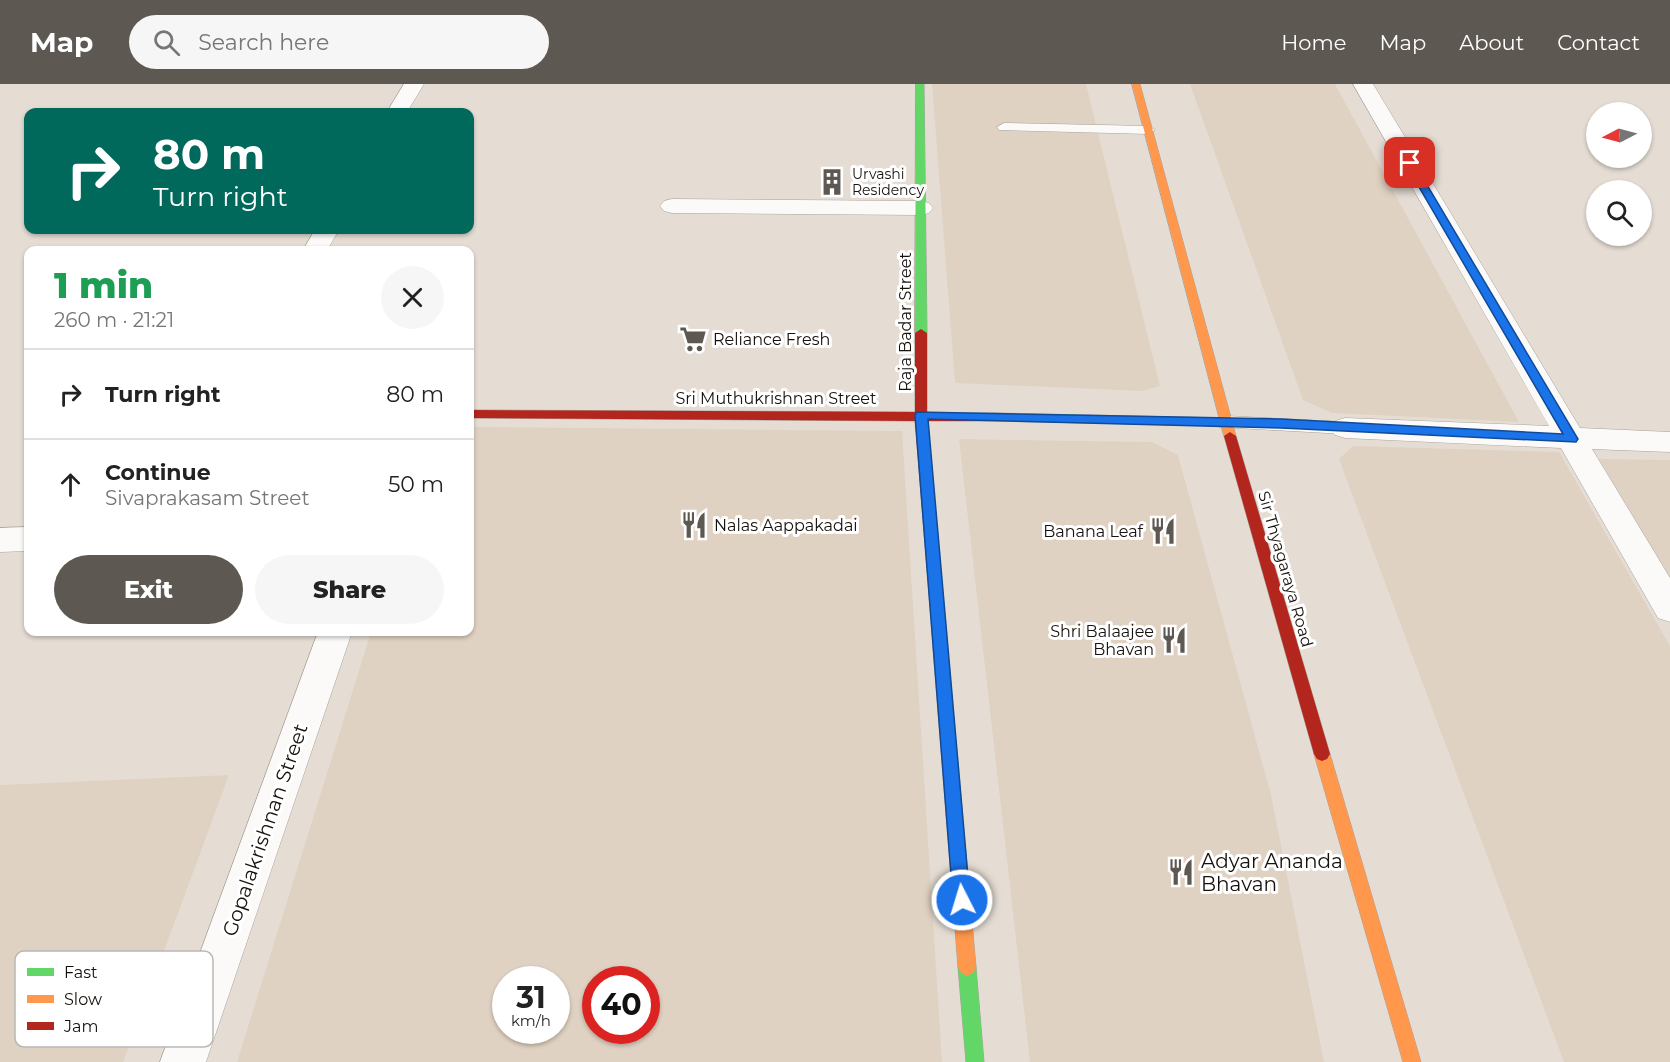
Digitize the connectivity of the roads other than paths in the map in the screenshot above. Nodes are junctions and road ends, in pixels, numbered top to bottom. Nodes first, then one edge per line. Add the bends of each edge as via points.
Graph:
1 (414, 84) edge
2 (920, 84) edge
3 (1136, 84) edge
4 (1363, 84) edge
5 (399, 108) edge
6 (1004, 127) dead end
7 (1148, 130) junction
8 (672, 206) dead end
9 (921, 208) junction
10 (474, 414) edge
11 (921, 415) junction
12 (1226, 422) junction
13 (1345, 428) joint
14 (1572, 439) junction
15 (1670, 441) edge
16 (24, 539) edge
17 (0, 540) edge
18 (1670, 608) edge
19 (334, 636) edge
20 (213, 977) edge
21 (188, 1047) edge
22 (183, 1062) edge
23 (975, 1062) edge
24 (1412, 1062) edge

1 - 5 street
2 - 9 street, Raja Badar Street
3 - 7 street, Sir Thyagaraya Road
4 - 14 street
6 - 7 lane
7 - 12 street, Sir Thyagaraya Road
8 - 9 street
9 - 11 street, Raja Badar Street
10 - 11 street, Sri Muthukrishnan Street
11 - 12 street, Sri Muthukrishnan Street
11 - 23 street, Raja Badar Street
12 - 13 lane
12 - 24 street, Sir Thyagaraya Road
13 - 14 street
14 - 15 street
14 - 18 street
16 - 17 street
19 - 20 street, Gopalakrishnan Street
21 - 22 street, Gopalakrishnan Street

